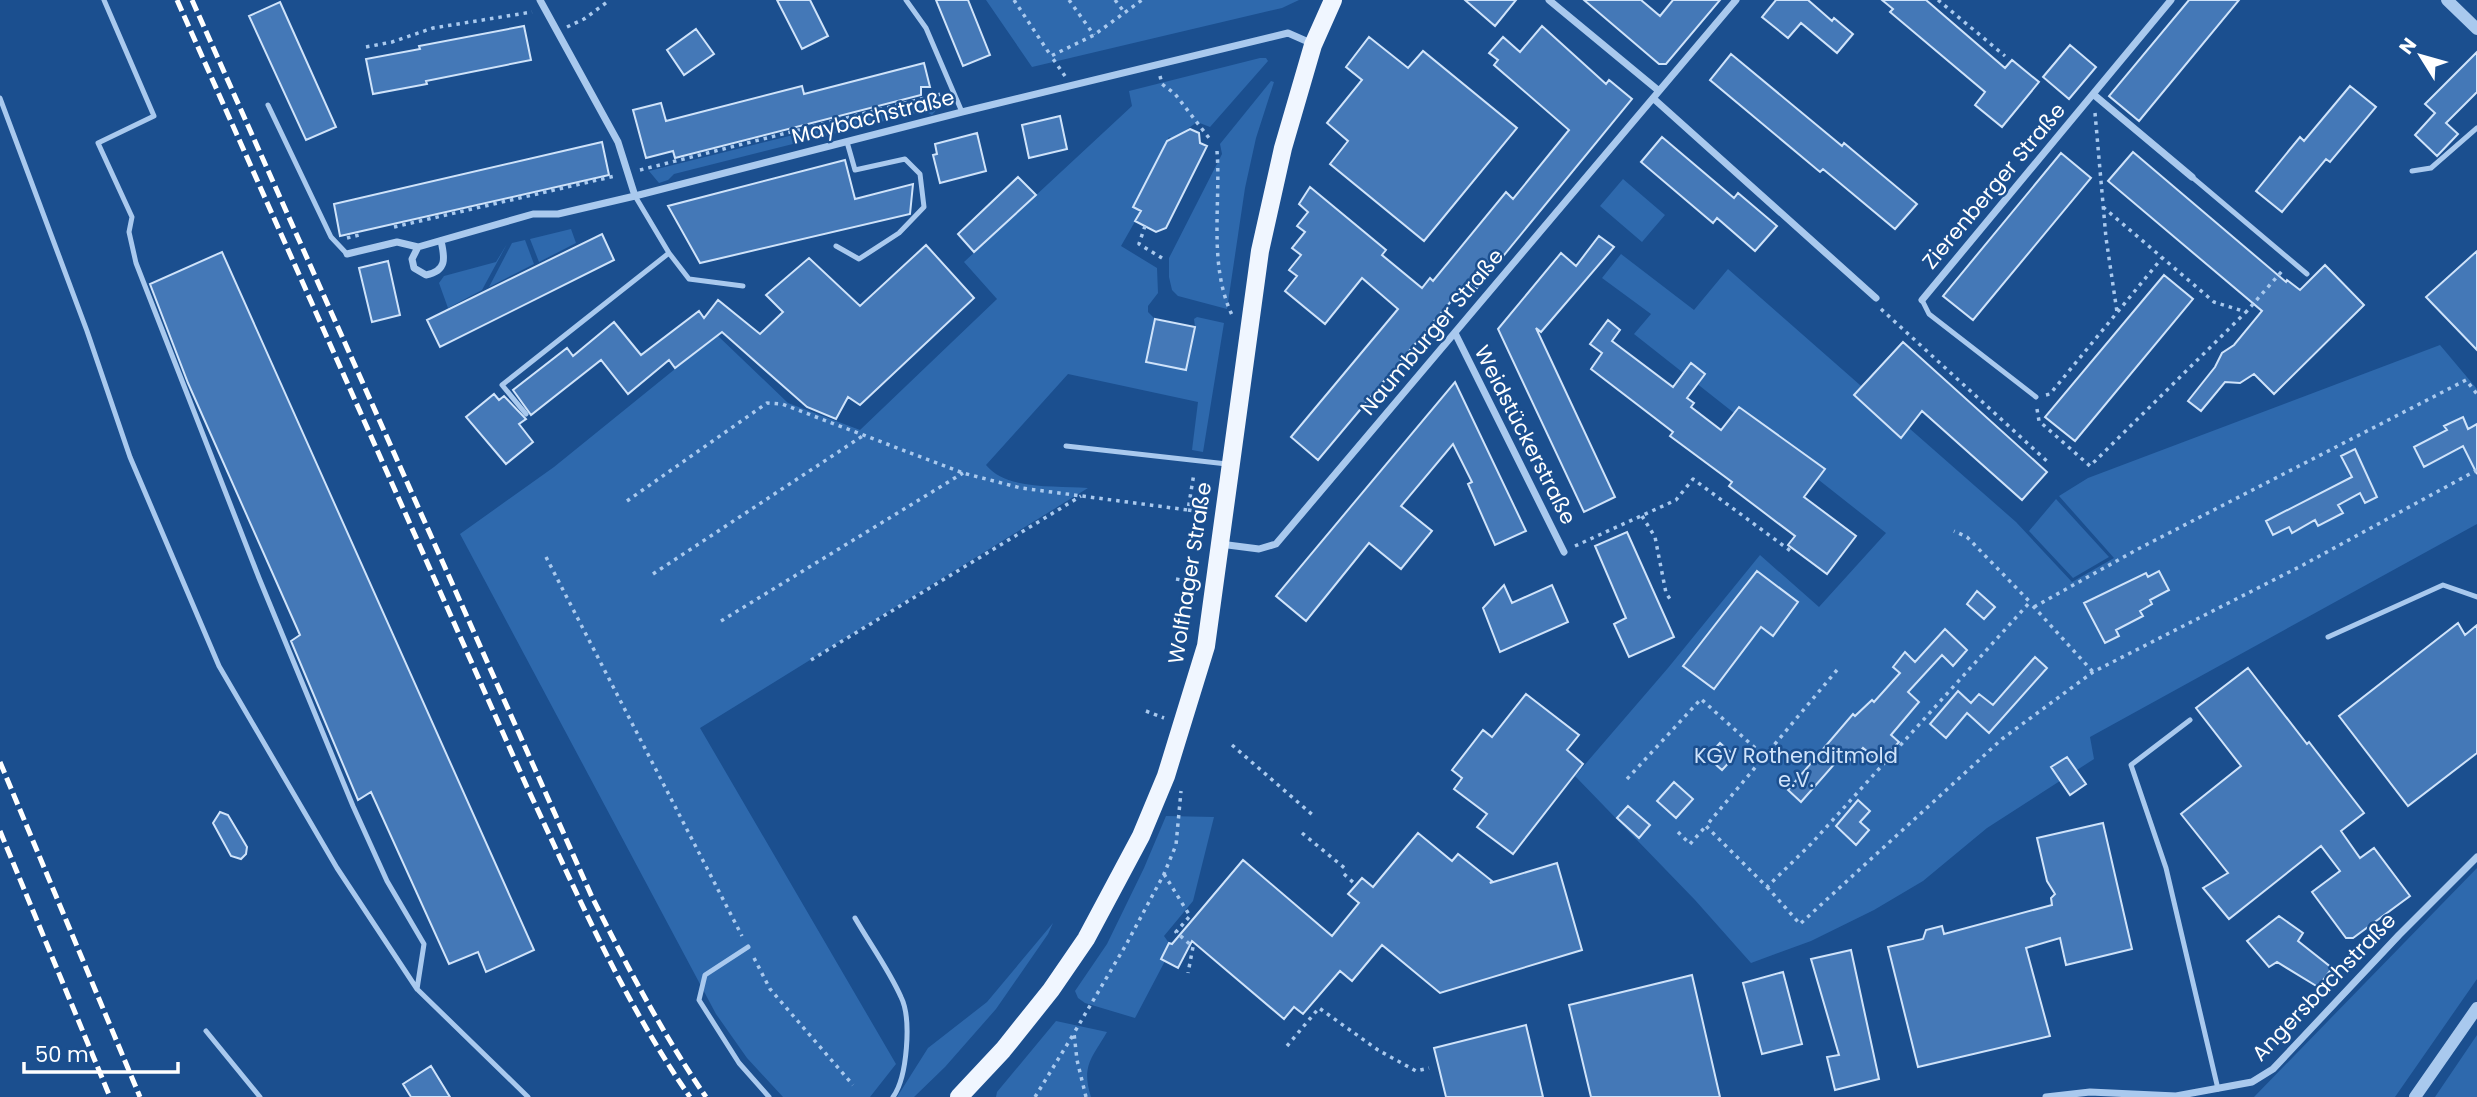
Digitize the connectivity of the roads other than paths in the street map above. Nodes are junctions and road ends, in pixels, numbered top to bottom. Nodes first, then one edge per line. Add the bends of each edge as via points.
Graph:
1 (104, 0) edge
2 (540, 0) edge
3 (906, 0) edge
4 (1333, 0) edge
5 (1549, 0) edge
6 (1736, 0) edge
7 (2171, 0) edge
8 (2447, 0) edge
9 (2477, 29) edge
10 (1313, 45) junction
11 (1659, 92) junction
12 (2093, 94) junction
13 (0, 98) edge
14 (1654, 99) junction
15 (268, 105) dead end
16 (962, 112) junction
17 (2477, 128) edge
18 (847, 142) junction
19 (2412, 171) dead end
20 (2192, 177) joint
21 (635, 196) junction
22 (441, 241) junction
23 (836, 246) dead end
24 (418, 247) junction
25 (668, 253) junction
26 (347, 254) joint
27 (2307, 274) dead end
28 (743, 286) dead end
29 (1876, 298) road end
30 (1923, 300) joint
31 (1455, 333) junction
32 (2036, 397) road end
33 (526, 414) dead end
34 (1066, 446) dead end
35 (1230, 464) junction
36 (1219, 544) junction
37 (1564, 552) road end
38 (2477, 597) edge
39 (2329, 637) dead end
40 (2190, 720) dead end
41 (2477, 857) edge
42 (855, 918) dead end
43 (748, 947) road end
44 (417, 989) junction
45 (2477, 1008) edge
46 (206, 1031) dead end
47 (2218, 1090) junction
48 (260, 1097) edge
49 (528, 1097) edge
50 (769, 1097) edge
51 (893, 1097) edge
52 (959, 1097) edge
53 (2046, 1097) edge
54 (2415, 1097) edge

1 - 44 lane via 154,116 99,143 132,217 129,232 136,264 353,806 387,881 424,944
2 - 21 street via 618,142
3 - 16 lane via 926,28
4 - 10 main road, Wolfhager Straße
5 - 11 street
6 - 11 street, Naumburger Straße
7 - 12 street, Zierenberger Straße
8 - 9 street
10 - 16 street, Maybachstraße via 1288,33
10 - 35 main road, Wolfhager Straße via 1283,148 1261,251
11 - 14 street, Naumburger Straße
12 - 20 street, Zierenberger Straße
12 - 30 street, Zierenberger Straße
13 - 44 lane via 130,457 219,666 337,867
14 - 29 street
14 - 31 street, Naumburger Straße
15 - 26 lane, Maybachstraße via 334,241
16 - 18 street, Maybachstraße
17 - 19 lane via 2431,168
18 - 21 street, Maybachstraße
18 - 23 lane via 855,170 905,159 920,174 924,207 899,233 859,259
20 - 27 lane
21 - 22 street, Maybachstraße via 558,214 533,214
21 - 25 lane
22 - 24 street, Maybachstraße
22 - 24 street via 445,259 436,273 426,275 414,268 412,259
24 - 26 street, Maybachstraße via 397,242
25 - 28 lane via 690,279
25 - 33 lane via 502,385
30 - 32 lane via 1929,314
31 - 36 street, Naumburger Straße via 1276,544 1259,549
31 - 37 street, Weidstückerstraße
34 - 35 lane
35 - 36 main road, Wolfhager Straße
36 - 52 main road, Wolfhager Straße via 1206,646 1166,776 1142,836 1086,939 1051,990
38 - 39 lane via 2443,585
40 - 47 lane via 2131,765 2166,868
41 - 47 street, Angersbachstraße via 2273,1069 2252,1082
42 - 51 lane via 903,999 905,1057
43 - 50 lane via 705,975 699,1000 739,1063
44 - 49 lane
45 - 54 street
46 - 48 lane
47 - 53 street, Angersbachstraße via 2176,1096 2090,1092

